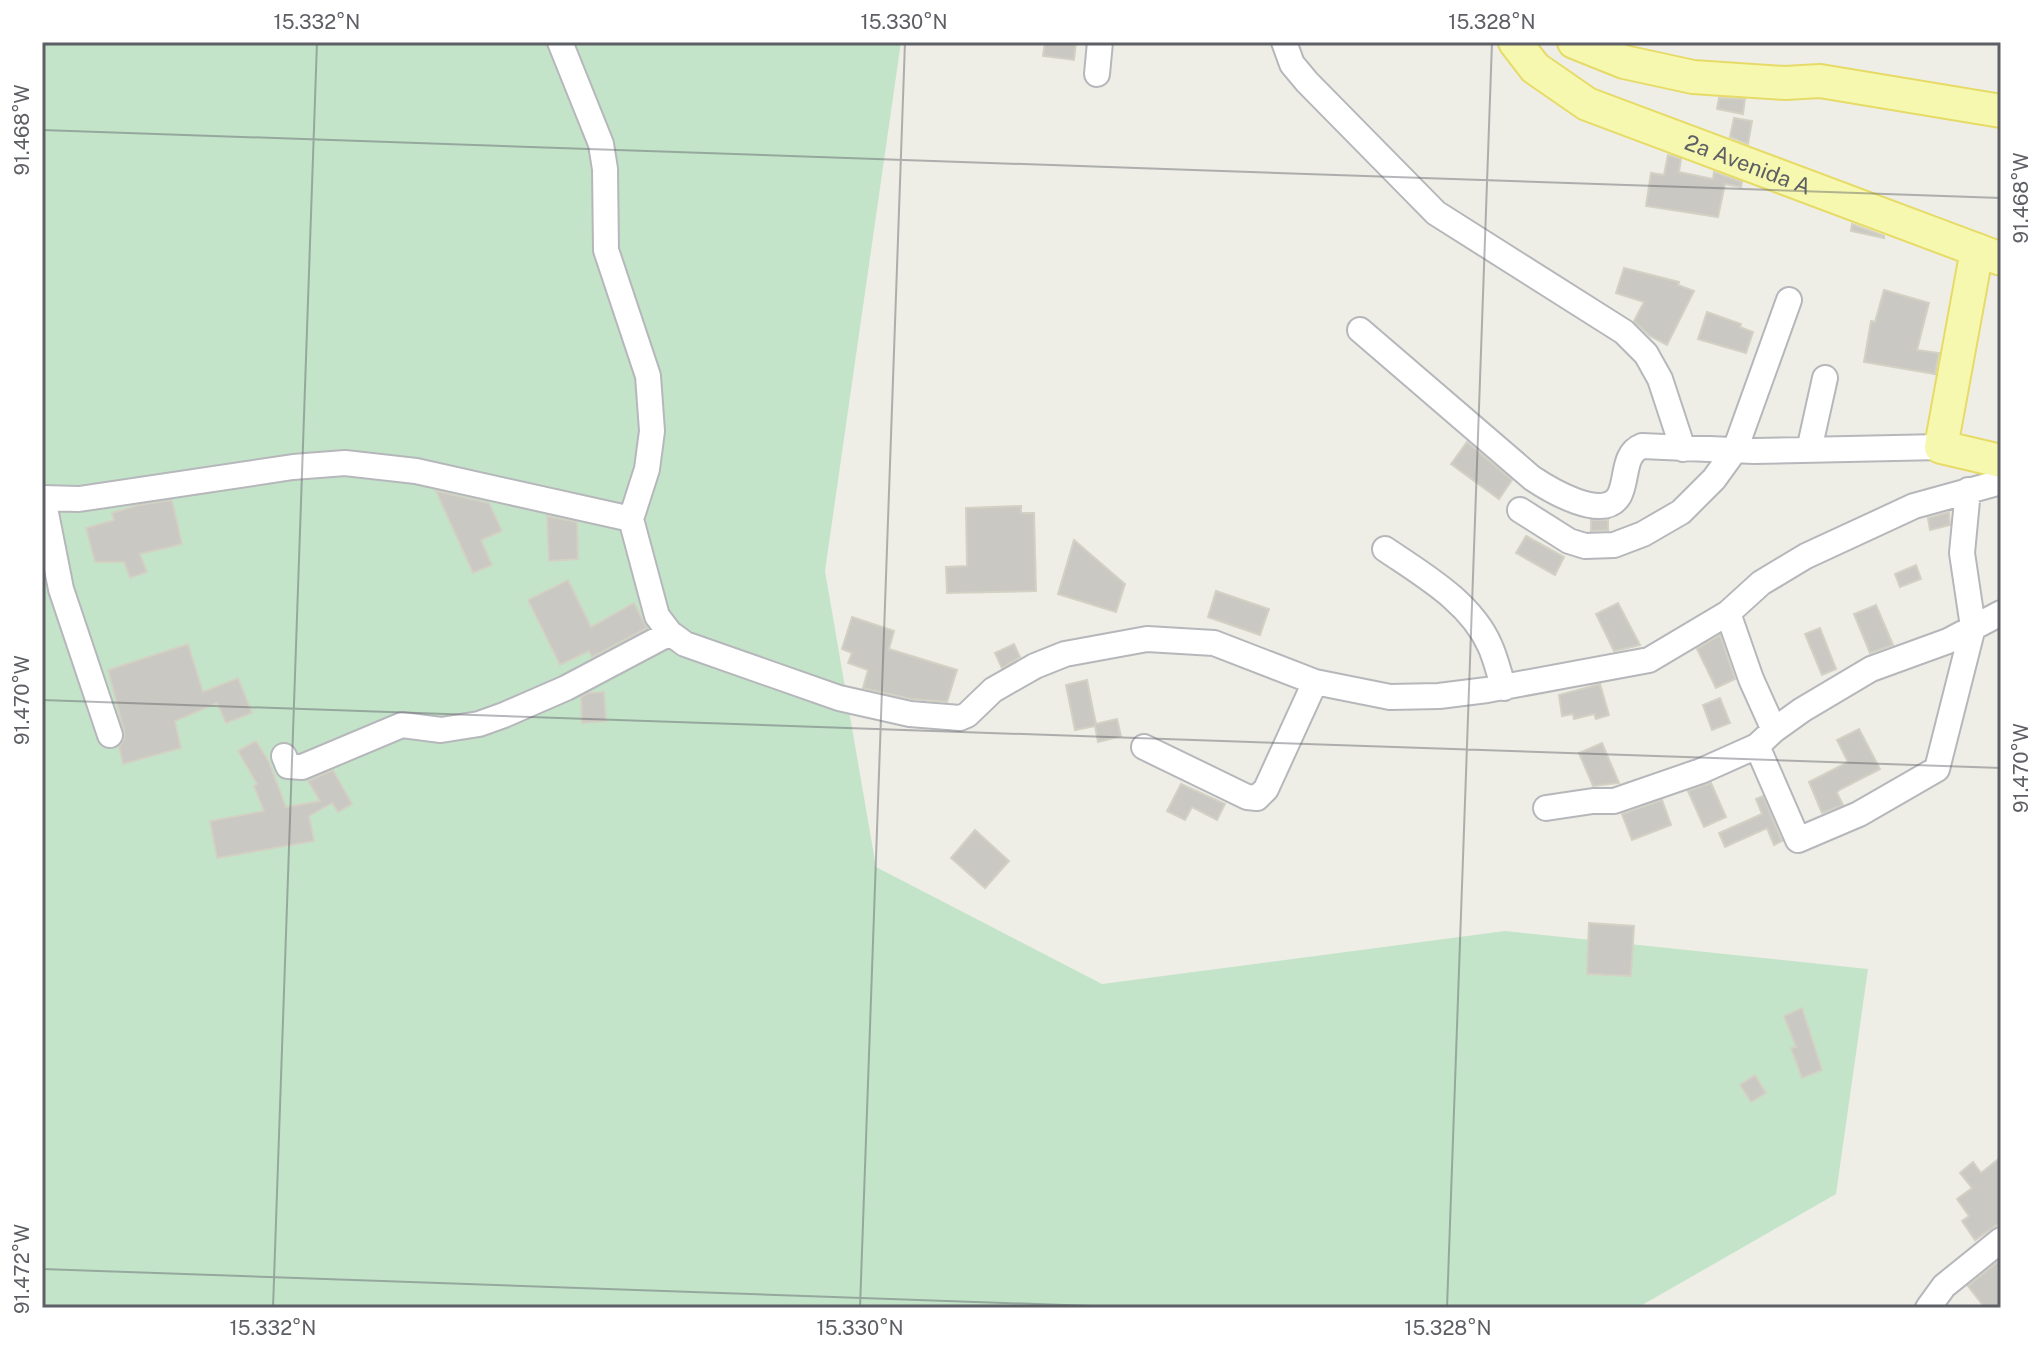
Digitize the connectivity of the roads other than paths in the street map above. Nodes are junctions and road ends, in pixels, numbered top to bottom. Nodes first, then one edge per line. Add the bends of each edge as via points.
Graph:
1 (560, 42) edge
2 (1100, 42) edge
3 (1284, 42) edge
4 (1515, 42) edge
5 (1574, 42) edge
6 (1097, 74) dead end
7 (2001, 111) edge
8 (1989, 254) edge
9 (1789, 300) dead end
10 (1360, 330) dead end
11 (1825, 378) dead end
12 (1941, 447) junction
13 (1683, 449) junction
14 (1735, 450) junction
15 (1809, 450) junction
16 (2001, 461) edge
17 (2001, 482) edge
18 (1968, 490) junction
19 (42, 498) edge
20 (1520, 510) dead end
21 (631, 519) junction
22 (1385, 549) dead end
23 (1728, 613) junction
24 (2001, 613) edge
25 (1973, 627) junction
26 (670, 633) junction
27 (1315, 682) junction
28 (1504, 688) junction
29 (110, 735) dead end
30 (1765, 738) junction
31 (1144, 747) dead end
32 (284, 756) dead end
33 (1546, 808) dead end
34 (2001, 1240) edge
35 (1928, 1308) edge

1 - 21 street via 601,144 606,250 648,376 651,443
2 - 6 street
3 - 13 street via 1292,64 1307,82 1436,213 1624,332 1646,354
4 - 8 main road, 2a Avenida A via 1535,68 1587,104
5 - 7 main road via 1624,62 1693,77 1820,81
8 - 12 main road
9 - 14 street
10 - 13 street via 1532,478 1573,500 1599,506 1615,500 1638,447
11 - 15 street
12 - 15 street
12 - 16 main road
13 - 14 street
14 - 15 street
14 - 20 street via 1681,512 1614,545 1569,541
17 - 18 street
18 - 23 street via 1914,506 1806,556 1761,583
18 - 25 street via 1962,553
19 - 21 street via 88,498 345,463 405,469
19 - 29 street via 61,589
21 - 26 street via 652,606
22 - 28 street via 1475,620 1491,646
23 - 28 street via 1649,660
23 - 30 street
24 - 25 street
25 - 30 street via 1871,669
25 - 30 street via 1937,769 1859,814 1798,840
26 - 27 street via 693,648 839,698 952,719 967,715 993,690 1035,666 1065,654 1147,639 1214,643
26 - 32 street via 566,688 479,724 441,730 402,725 302,767 288,766
27 - 28 street via 1390,697
27 - 31 street via 1266,789 1257,798
30 - 33 street via 1671,783 1614,801
34 - 35 street via 1944,1286

